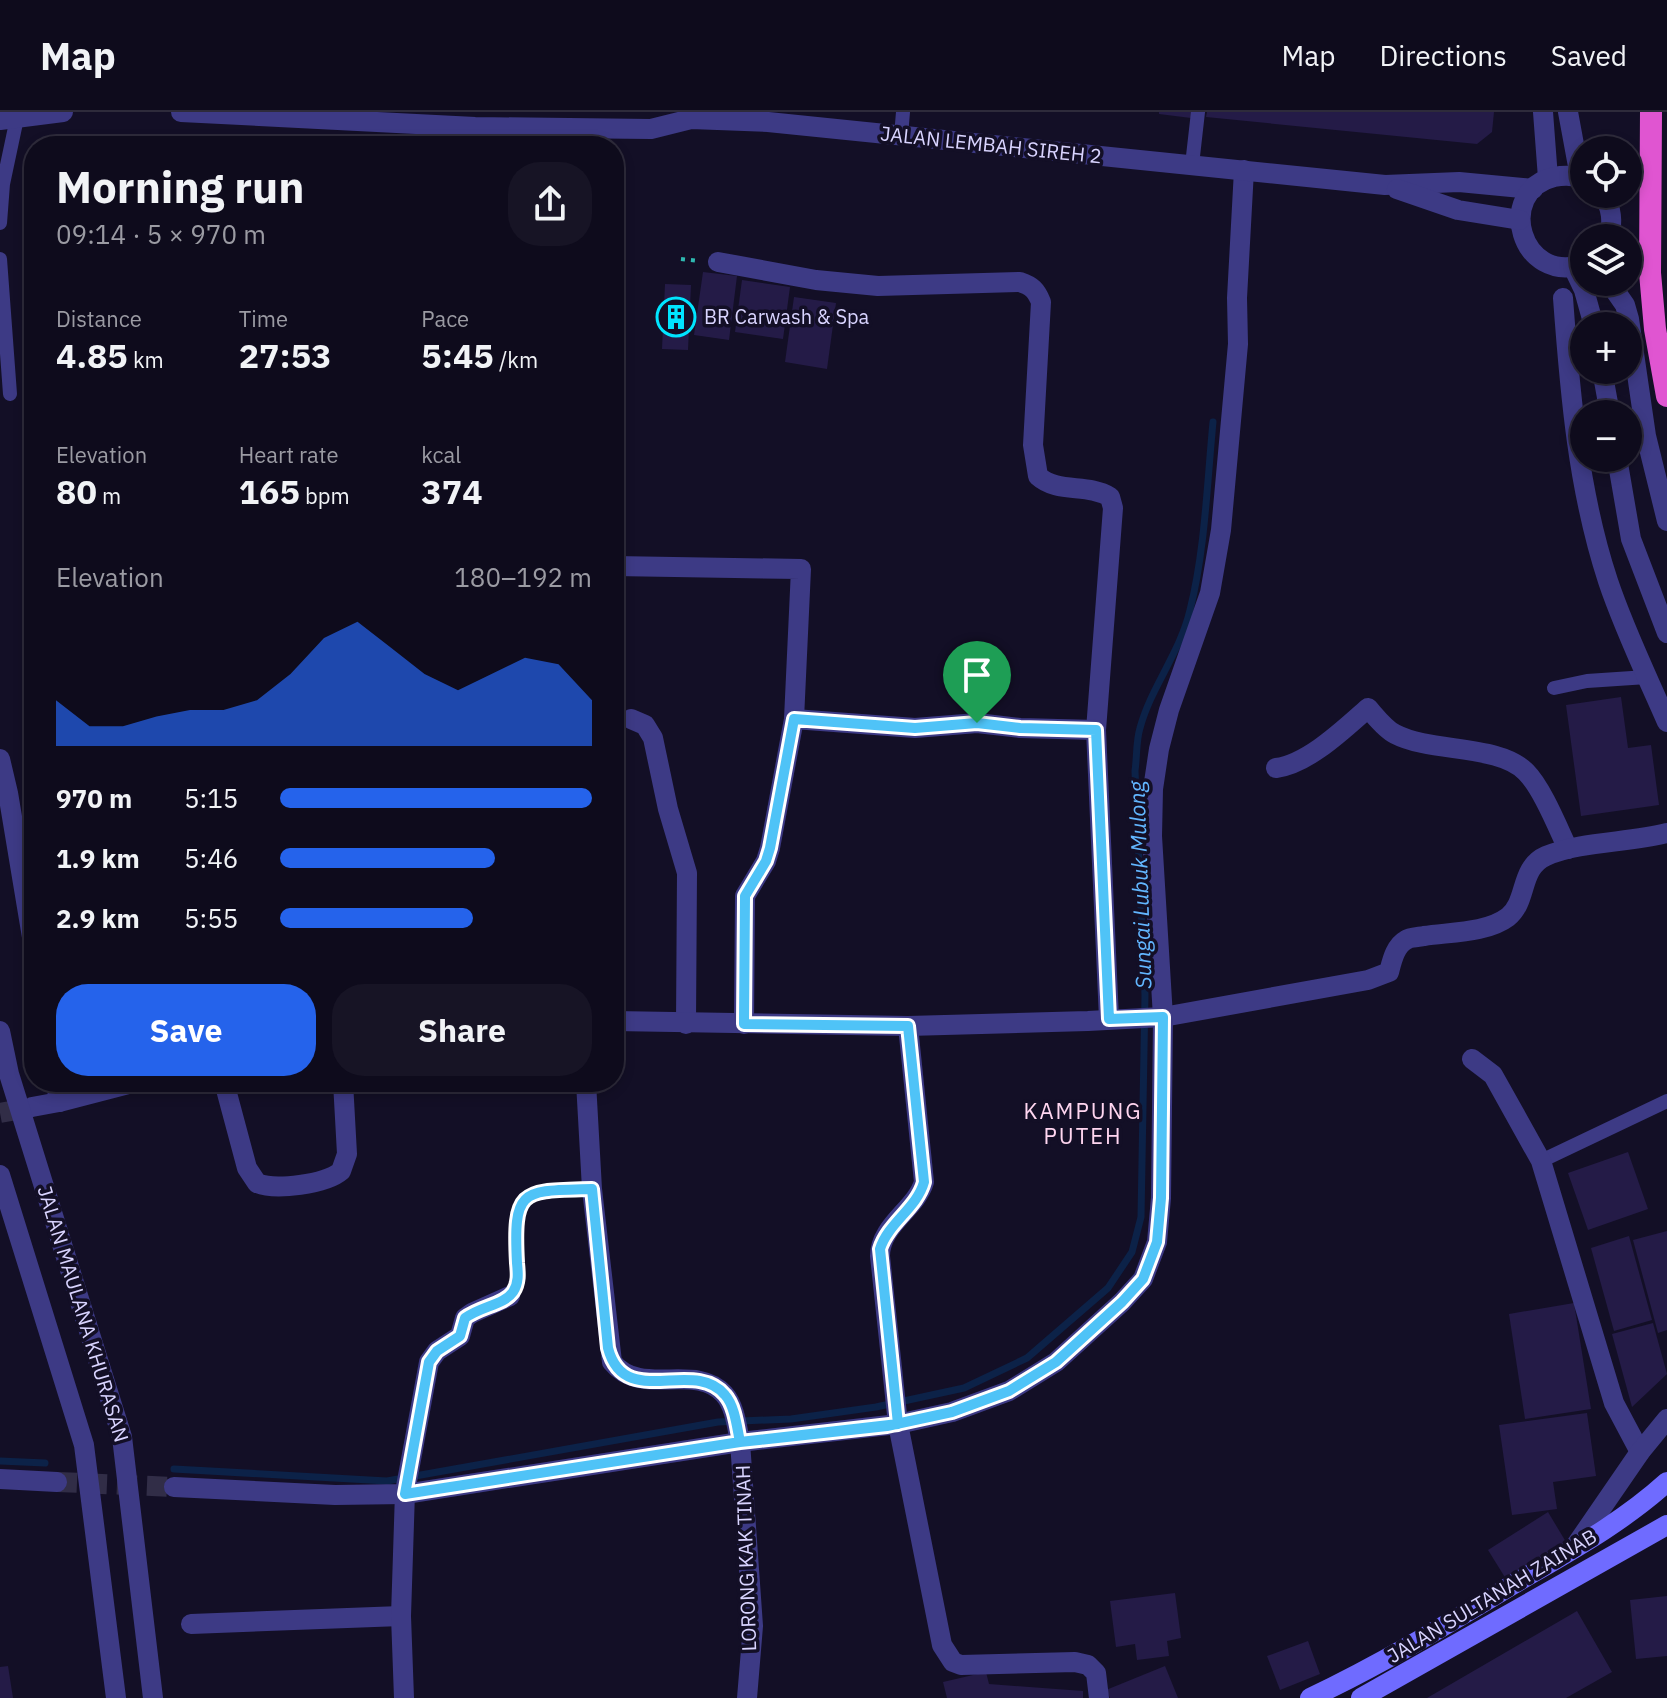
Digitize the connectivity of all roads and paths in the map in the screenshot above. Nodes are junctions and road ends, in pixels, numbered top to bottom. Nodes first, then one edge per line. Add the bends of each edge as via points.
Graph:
1 (63, 112) edge
2 (181, 112) edge
3 (671, 112) edge
4 (903, 112) edge
5 (1198, 112) edge
6 (1543, 112) edge
7 (1568, 112) edge
8 (1651, 112) edge
9 (9, 119) edge
10 (691, 119) junction
11 (0, 132) edge
12 (901, 136) junction
13 (1573, 136) edge
14 (1192, 165) junction
15 (1244, 170) junction
16 (1570, 176) edge
17 (1541, 184) junction
18 (1385, 185) junction
19 (1520, 220) junction
20 (0, 223) edge
21 (0, 259) edge
22 (718, 262) dead end
23 (1570, 265) edge
24 (1619, 296) edge
25 (1563, 298) dead end
26 (10, 394) dead end
27 (1667, 396) edge
28 (1619, 472) edge
29 (1667, 521) edge
30 (624, 566) edge
31 (1667, 633) edge
32 (1647, 677) junction
33 (1554, 688) dead end
34 (631, 719) dead end
35 (794, 719) junction
36 (1667, 722) edge
37 (1096, 730) junction
38 (0, 759) edge
39 (1276, 768) dead end
40 (1667, 833) edge
41 (1568, 849) junction
42 (24, 889) edge
43 (1159, 1017) junction
44 (1109, 1019) junction
45 (624, 1021) edge
46 (686, 1024) junction
47 (744, 1024) junction
48 (908, 1026) junction
49 (0, 1031) edge
50 (1472, 1059) dead end
51 (58, 1092) edge
52 (227, 1092) edge
53 (344, 1092) edge
54 (587, 1092) edge
55 (1667, 1101) edge
56 (32, 1107) tunnel mouth
57 (1541, 1161) junction
58 (0, 1175) edge
59 (592, 1189) junction
60 (510, 1296) joint
61 (1667, 1419) edge
62 (898, 1424) junction
63 (740, 1442) junction
64 (1640, 1452) junction
65 (0, 1479) edge
66 (57, 1482) tunnel mouth
67 (1667, 1482) edge
68 (174, 1487) tunnel mouth
69 (405, 1493) junction
70 (1667, 1525) edge
71 (1574, 1548) junction
72 (401, 1616) junction
73 (191, 1624) dead end
74 (116, 1698) edge
75 (153, 1698) edge
76 (404, 1698) edge
77 (747, 1698) edge
78 (1099, 1698) edge
79 (1310, 1698) edge
80 (1361, 1698) edge

1 - 9 street
2 - 10 street, JALAN LEMBAH SIREH 2 via 460,127 651,129
3 - 10 street
4 - 12 lane
5 - 14 lane
6 - 17 street
7 - 13 street
8 - 27 highway via 1650,273
9 - 11 street
9 - 20 lane
10 - 12 street, JALAN LEMBAH SIREH 2
12 - 14 street, JALAN LEMBAH SIREH 2
14 - 15 street, JALAN LEMBAH SIREH 2
15 - 18 street, JALAN LEMBAH SIREH 2
15 - 43 street via 1238,344 1221,530 1210,593 1169,710 1153,789
16 - 17 street
17 - 18 street
17 - 19 street via 1522,208
18 - 19 street via 1458,210
19 - 23 street via 1535,256
21 - 26 lane
22 - 37 street via 863,285 1020,282 1037,292 1041,302 1033,445 1038,476 1048,485 1099,490 1110,497 1113,508
24 - 29 street via 1629,319 1646,436
25 - 32 street via 1585,487 1608,581
28 - 31 street via 1631,539
30 - 35 street via 801,569
32 - 33 lane
32 - 36 street
34 - 46 street via 645,725 653,738 687,873
35 - 37 street via 915,728 977,723
35 - 47 street via 770,848 745,896
37 - 44 street
38 - 42 street
39 - 41 street via 1303,760 1368,708 1393,733 1418,743 1512,762 1527,773
40 - 41 street
41 - 43 street via 1542,857 1526,874 1509,916 1489,926 1407,939 1389,972
43 - 44 street
43 - 62 street via 1161,1198 1157,1242 1143,1279 1056,1362 1009,1391
44 - 48 street
45 - 46 street
46 - 47 street
47 - 48 street
48 - 62 street via 924,1182 880,1249
49 - 75 street, JALAN MAULANA KHURASAN via 122,1437
50 - 57 street via 1493,1075
51 - 56 street
52 - 53 street via 247,1168 257,1183 275,1187 325,1180 341,1171 347,1154
54 - 59 street, LORONG KAK TINAH
55 - 57 lane
57 - 64 street via 1614,1403
58 - 74 street, JALAN MAULANA KHURASAN via 84,1445
59 - 60 path via 542,1191 526,1197 515,1225 518,1278
59 - 63 street, LORONG KAK TINAH via 612,1362 632,1378 711,1384 726,1395
60 - 69 street via 465,1318 460,1336 432,1356
61 - 64 street
62 - 63 street
62 - 78 street via 946,1654 961,1665 1088,1665 1096,1673
63 - 69 street
63 - 77 street, LORONG KAK TINAH via 753,1626
64 - 71 street
65 - 66 street
67 - 71 main road, JALAN SULTANAH ZAINAB
68 - 69 street
69 - 72 street
70 - 80 main road, JALAN SULTANAH ZAINAB
71 - 79 main road, JALAN SULTANAH ZAINAB
72 - 73 street
72 - 76 street

